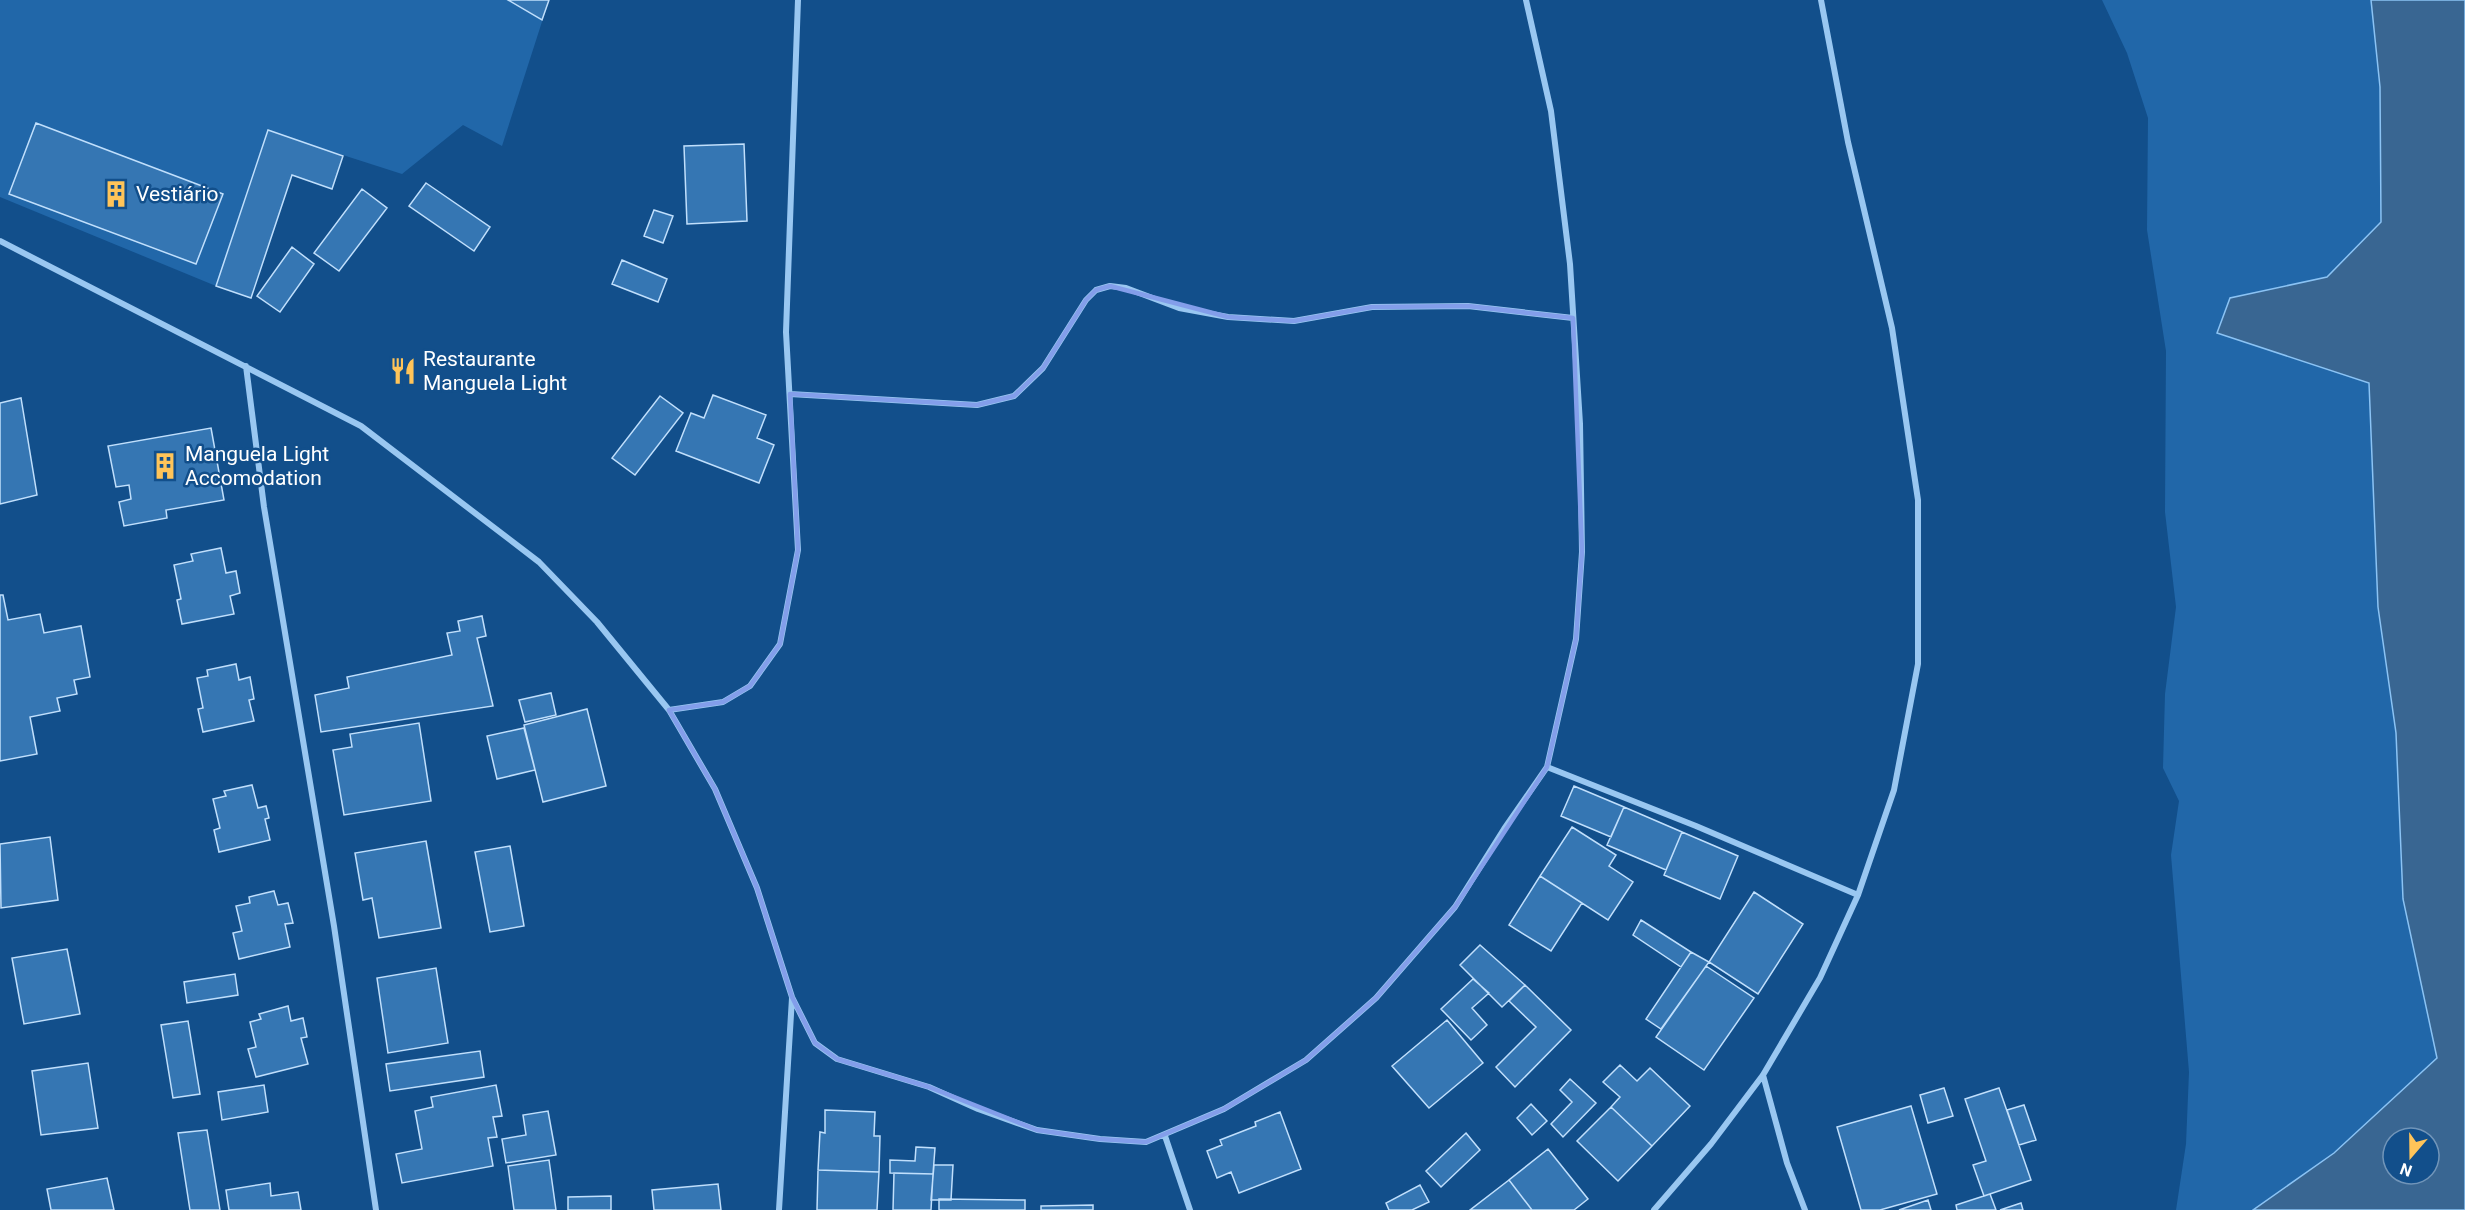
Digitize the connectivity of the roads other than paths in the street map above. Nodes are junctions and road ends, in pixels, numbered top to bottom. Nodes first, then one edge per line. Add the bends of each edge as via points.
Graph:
1 (798, 0) edge
2 (1526, 0) edge
3 (1821, 0) edge
4 (0, 241) edge
5 (1573, 318) junction
6 (246, 366) junction
7 (790, 394) junction
8 (669, 710) junction
9 (1547, 766) junction
10 (1858, 895) junction
11 (792, 998) junction
12 (1763, 1075) junction
13 (1165, 1136) junction
14 (376, 1210) edge
15 (779, 1210) edge
16 (1190, 1210) edge
17 (1654, 1210) edge
18 (1805, 1210) edge

1 - 7 street via 786,332
2 - 5 street via 1551,111
3 - 10 street via 1848,142 1892,328 1918,500 1918,664 1894,790
4 - 6 street
5 - 7 street via 1468,306 1372,306 1294,321 1228,317 1179,308 1110,286 1096,290 1086,300 1043,368 1014,396 977,405
5 - 9 street via 1582,552 1576,639
6 - 8 street via 362,426 539,562 597,622
6 - 14 street via 264,507 334,926
7 - 8 street via 798,550 780,644 750,686 723,702
8 - 11 street via 715,789 757,888
9 - 10 street
9 - 13 street via 1455,908 1376,998 1306,1060 1224,1109
10 - 12 street via 1820,978
11 - 13 street via 815,1043 837,1059 929,1087 1037,1130 1146,1142
11 - 15 street
12 - 17 street
12 - 18 street via 1787,1163
13 - 16 street

